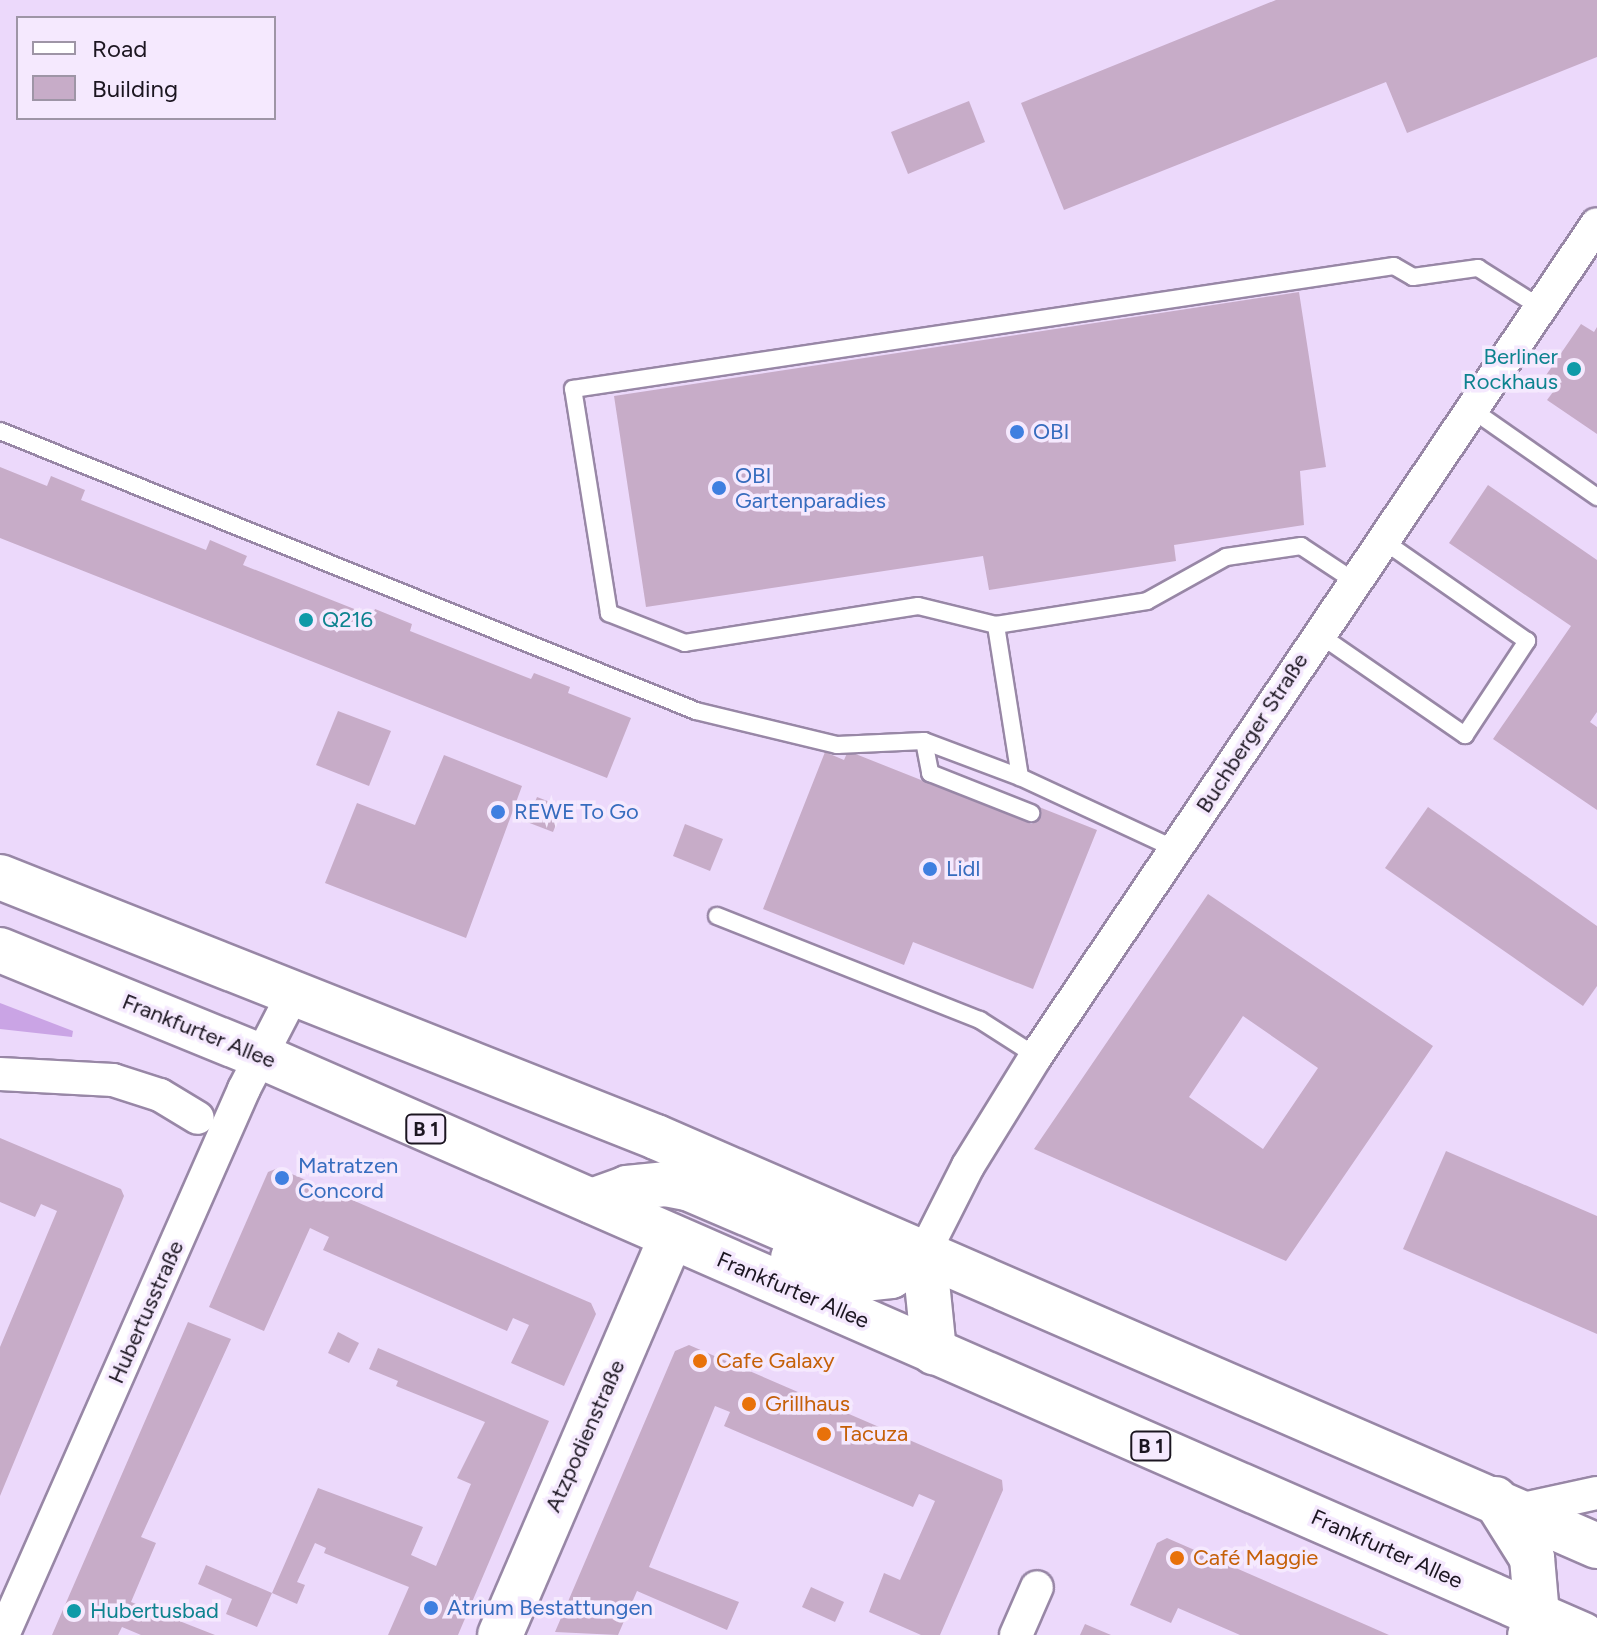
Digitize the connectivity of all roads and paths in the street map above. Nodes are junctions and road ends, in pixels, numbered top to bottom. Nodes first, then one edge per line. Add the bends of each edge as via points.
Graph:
1 (1597, 224) edge
2 (1540, 307) junction
3 (1471, 409) junction
4 (0, 431) edge
5 (1597, 497) edge
6 (1382, 540) junction
7 (1354, 581) junction
8 (996, 625) junction
9 (1317, 633) junction
10 (924, 741) junction
11 (1020, 777) junction
12 (1031, 813) dead end
13 (1175, 849) junction
14 (0, 877) edge
15 (717, 916) dead end
16 (0, 950) edge
17 (294, 992) junction
18 (260, 1056) junction
19 (1036, 1056) junction
20 (0, 1074) edge
21 (198, 1118) dead end
22 (592, 1201) junction
23 (671, 1238) junction
24 (924, 1253) junction
25 (934, 1352) junction
26 (1597, 1493) edge
27 (1507, 1504) junction
28 (1597, 1546) edge
29 (1037, 1587) dead end
30 (1534, 1625) edge
31 (3, 1635) edge
32 (500, 1635) edge
33 (1016, 1635) edge
34 (1583, 1635) edge

1 - 2 street, Buchberger Straße
2 - 3 street, Buchberger Straße
2 - 8 lane via 1478,268 1413,277 1394,266 573,389 609,613 685,643 918,606
3 - 5 lane
3 - 6 street, Buchberger Straße
4 - 10 lane via 696,711 837,745
6 - 7 street, Buchberger Straße
6 - 9 lane via 1527,641 1465,735
7 - 8 lane via 1301,546 1226,557 1147,601
7 - 9 street, Buchberger Straße
8 - 11 lane
9 - 13 street, Buchberger Straße
10 - 11 lane
10 - 12 lane via 930,773
11 - 13 lane
13 - 19 street, Buchberger Straße
14 - 17 main road
15 - 19 lane via 980,1020
16 - 18 main road, Frankfurter Allee / B 1
17 - 18 street, Hubertusstraße
17 - 24 main road via 624,1124
18 - 22 main road, Frankfurter Allee / B 1
18 - 31 street, Hubertusstraße
19 - 24 street, Buchberger Straße via 968,1166
20 - 21 street via 113,1080 160,1095
22 - 23 main road, Frankfurter Allee / B 1
22 - 24 main road via 627,1188 665,1184 690,1189 819,1244
23 - 24 main road via 714,1225 847,1281 891,1276
23 - 25 main road, Frankfurter Allee / B 1
23 - 32 main road, Atzpodienstraße
24 - 25 main road
24 - 27 main road
25 - 30 main road, Frankfurter Allee / B 1
26 - 27 street
27 - 28 main road
27 - 30 main road via 1532,1558
29 - 33 street
30 - 34 main road, Frankfurter Allee / B 1

